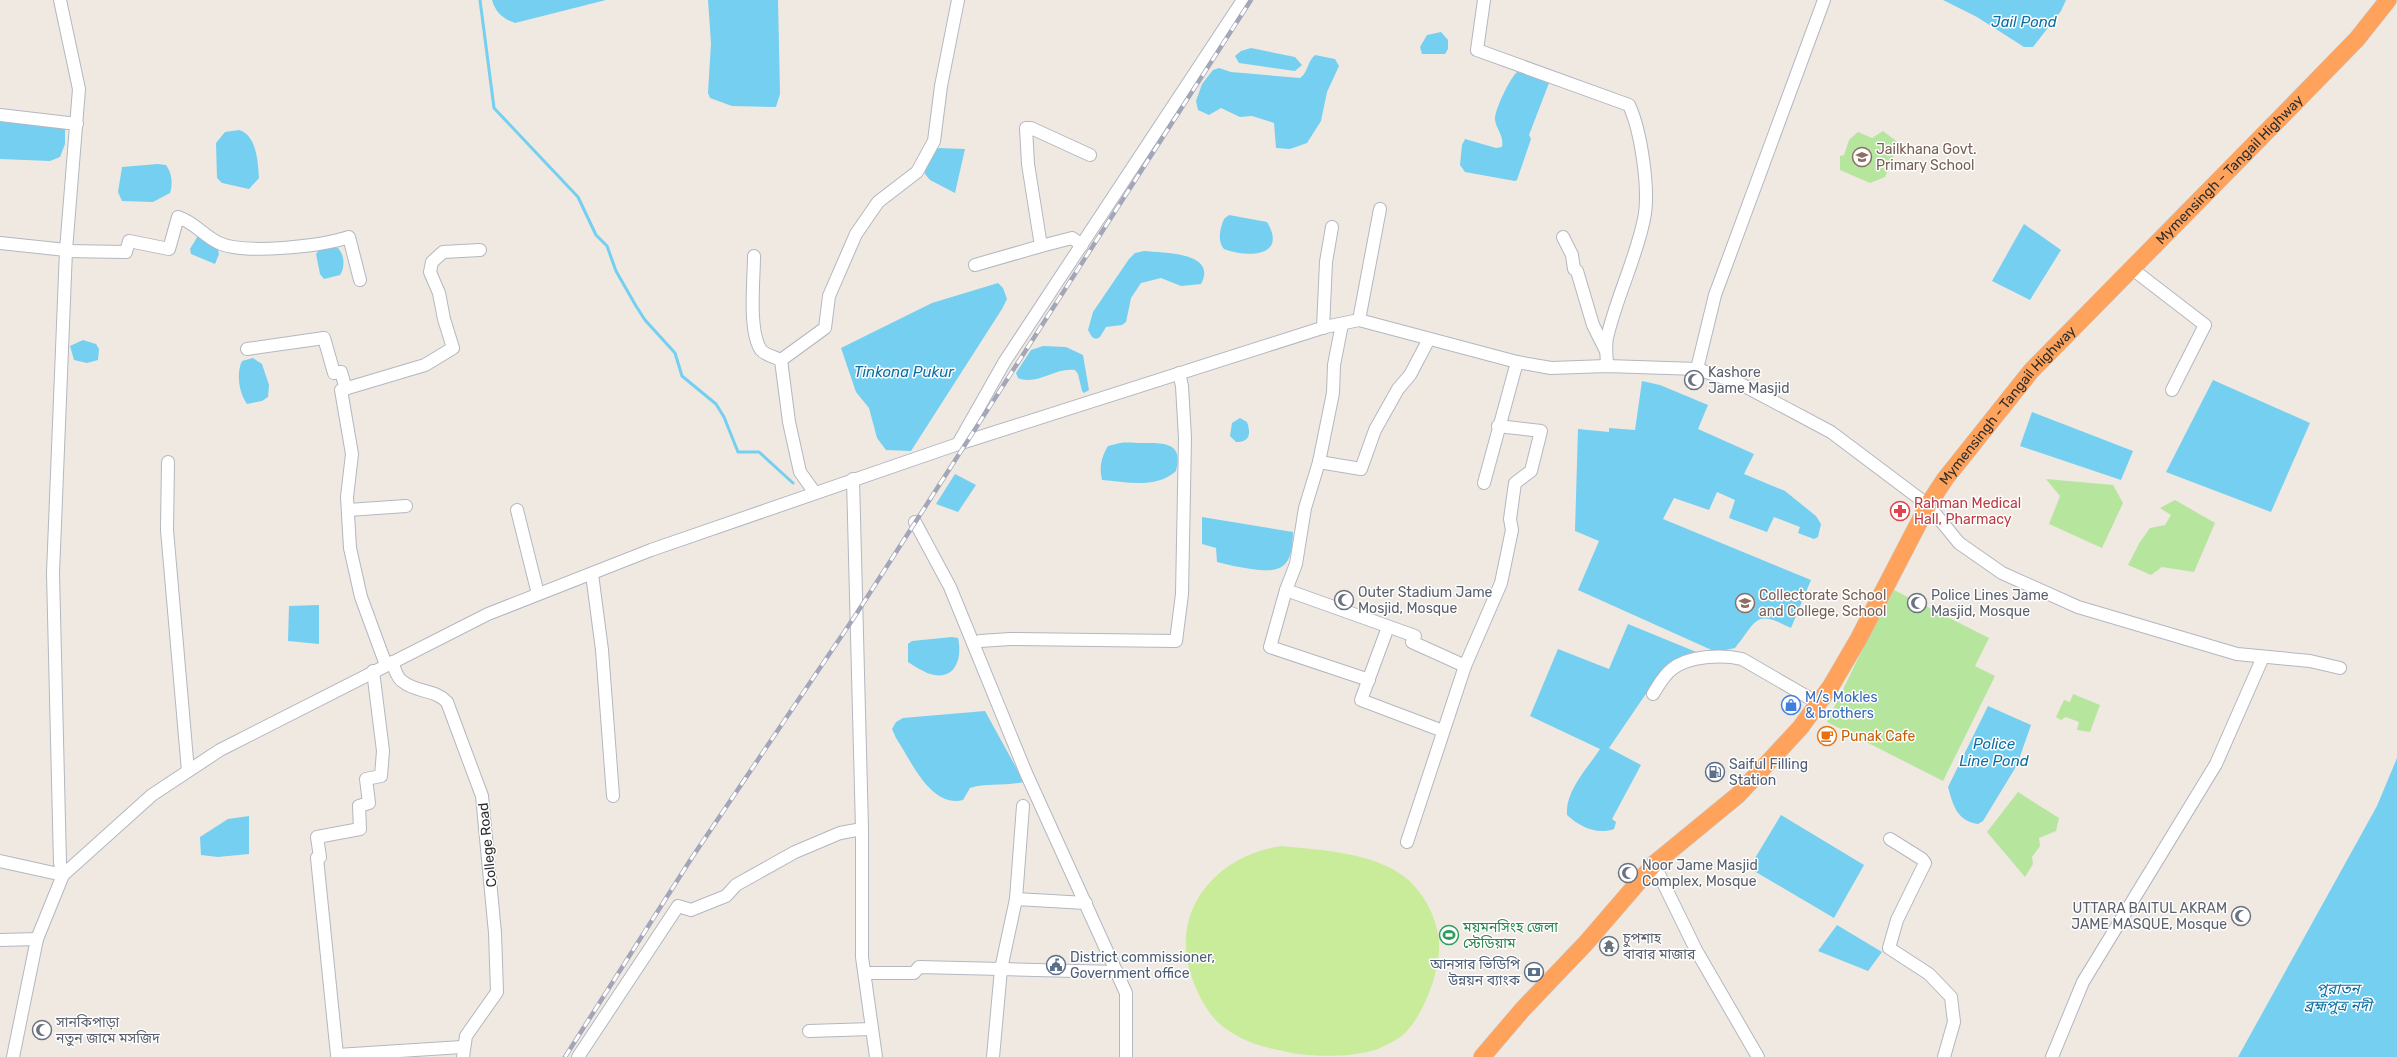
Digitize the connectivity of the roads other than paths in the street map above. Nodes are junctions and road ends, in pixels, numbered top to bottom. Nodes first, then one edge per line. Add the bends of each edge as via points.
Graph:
1 (60, 0) edge
2 (958, 0) edge
3 (1243, 0) edge
4 (1484, 0) edge
5 (2388, 0) edge
6 (1821, 1) edge
7 (0, 115) edge
8 (77, 124) junction
9 (1090, 155) dead end
10 (1380, 210) dead end
11 (1332, 227) dead end
12 (1563, 237) dead end
13 (0, 243) edge
14 (1082, 245) junction
15 (1041, 246) junction
16 (480, 250) dead end
17 (66, 251) junction
18 (754, 256) dead end
19 (975, 265) dead end
20 (2131, 268) junction
21 (360, 280) dead end
22 (1359, 320) junction
23 (1342, 324) junction
24 (1323, 328) junction
25 (1429, 339) junction
26 (247, 349) dead end
27 (781, 360) junction
28 (1607, 360) junction
29 (1517, 362) junction
30 (1697, 369) junction
31 (1179, 373) junction
32 (346, 389) junction
33 (2172, 390) dead end
34 (1498, 426) junction
35 (958, 444) junction
36 (168, 462) dead end
37 (1319, 462) junction
38 (853, 479) junction
39 (1484, 483) dead end
40 (815, 493) junction
41 (1928, 505) junction
42 (406, 506) dead end
43 (348, 510) junction
44 (517, 510) dead end
45 (915, 522) dead end
46 (592, 574) junction
47 (1286, 590) junction
48 (538, 594) junction
49 (1388, 627) junction
50 (980, 641) dead end
51 (2263, 657) junction
52 (389, 663) junction
53 (1465, 666) junction
54 (2340, 668) dead end
55 (373, 671) junction
56 (1369, 680) junction
57 (1653, 694) dead end
58 (1818, 703) junction
59 (1443, 731) junction
60 (188, 771) junction
61 (613, 796) dead end
62 (1024, 806) dead end
63 (862, 829) junction
64 (1890, 839) dead end
65 (1407, 842) dead end
66 (0, 860) edge
67 (1654, 864) junction
68 (62, 875) junction
69 (1016, 899) junction
70 (1086, 902) junction
71 (38, 939) junction
72 (0, 940) edge
73 (1001, 969) junction
74 (1117, 972) junction
75 (865, 973) junction
76 (872, 1029) junction
77 (809, 1032) dead end
78 (463, 1052) edge
79 (13, 1057) edge
80 (578, 1057) edge
81 (876, 1057) edge
82 (993, 1057) edge
83 (1126, 1057) edge
84 (1482, 1057) edge
85 (1758, 1057) edge
86 (1944, 1057) edge
87 (2052, 1057) edge

1 - 8 street via 80,89
2 - 27 street via 941,86 934,141 917,172 878,202 856,234 829,296 825,328
3 - 14 street
4 - 28 street via 1478,50 1629,104 1635,116 1640,134 1645,190 1644,218 1607,340
5 - 20 highway, Mymensingh - Tangail Highway via 2357,39 2222,179
6 - 30 street via 1715,295
7 - 8 street
8 - 17 street
9 - 15 street via 1026,128 1028,164
10 - 22 street
11 - 24 street via 1326,262
12 - 28 street via 1572,255 1574,269 1577,271 1593,325
13 - 17 street
14 - 15 street via 1072,238
14 - 35 street via 1006,361
15 - 19 street
16 - 32 street via 442,252 432,262 430,272 439,293 453,348 425,365
17 - 21 street via 126,252 129,241 169,249 178,217 186,219 218,243 227,246 266,248 331,243 349,237
17 - 68 street via 53,573
18 - 27 street via 754,325 758,344 762,351
20 - 33 street via 2205,325
20 - 41 highway, Mymensingh - Tangail Highway via 2031,371 1974,440
22 - 23 street
22 - 25 street
23 - 24 street
23 - 37 street via 1334,365 1333,393
24 - 31 street
25 - 29 street
25 - 37 street via 1410,375 1398,389 1375,430 1361,469
26 - 32 street via 324,338 334,373 341,372
27 - 40 street via 789,422 800,472
28 - 29 street via 1551,368
28 - 30 street
29 - 34 street
30 - 41 street via 1737,382 1831,432
31 - 35 street
31 - 50 street via 1185,438 1182,594 1178,639 1175,642 1010,639
32 - 43 street, College Road via 342,390 352,454
34 - 39 street
34 - 53 street via 1541,431 1531,471 1515,483 1510,519 1512,530 1501,583
35 - 38 street
36 - 60 street via 167,530
37 - 47 street via 1305,508 1296,564
38 - 40 street
38 - 63 street
40 - 46 street via 651,550
41 - 51 street via 1959,543 2002,573 2078,607 2237,654
41 - 58 highway, Mymensingh - Tangail Highway via 1859,638
42 - 43 street
43 - 52 street, College Road via 350,548 361,597
44 - 48 street
45 - 70 street via 950,587 1026,773
46 - 48 street
46 - 61 street via 602,650
47 - 49 street
47 - 56 street via 1270,647
48 - 52 street via 488,614
49 - 53 street via 1415,636 1412,642
49 - 56 street
51 - 54 street via 2310,661
51 - 87 street via 2216,764 2084,982
52 - 55 street
52 - 78 street, College Road via 402,681 422,690 437,693 447,702 454,715 482,796 495,933 497,992 472,1024
53 - 59 street
55 - 60 street via 220,750
55 - 78 street via 383,751 381,776 366,779 369,803 359,806 360,830 317,837 337,1055
56 - 59 street via 1362,700
57 - 58 street via 1665,675 1673,668 1694,660 1732,657 1742,659
58 - 67 highway, Mymensingh - Tangail Highway via 1800,728 1738,795
59 - 65 street
60 - 68 street via 152,795
62 - 69 street
63 - 75 street via 862,957
63 - 80 street via 840,833 794,852 736,885 726,896 691,910 678,906
64 - 86 street via 1922,858 1925,863 1897,920 1889,948 1929,974 1951,996 1954,1022
66 - 68 street
67 - 84 highway, Mymensingh - Tangail Highway
67 - 85 street via 1696,950
68 - 71 street
69 - 70 street
69 - 73 street
70 - 74 street
71 - 72 street
71 - 79 street
73 - 74 street
73 - 75 street via 919,967 914,973
73 - 82 street
74 - 83 street via 1126,993
75 - 76 street
76 - 77 street
76 - 81 street

